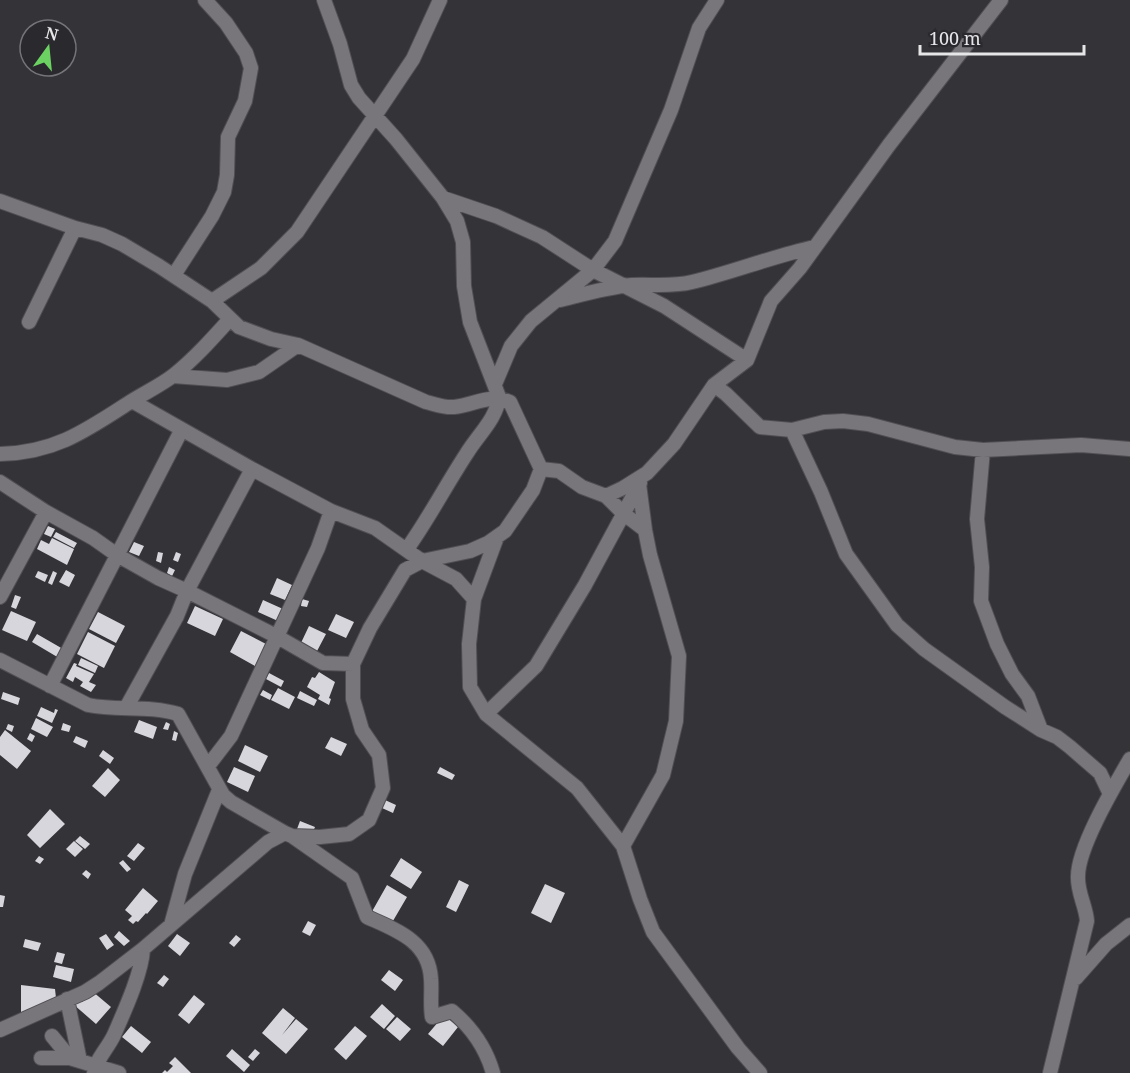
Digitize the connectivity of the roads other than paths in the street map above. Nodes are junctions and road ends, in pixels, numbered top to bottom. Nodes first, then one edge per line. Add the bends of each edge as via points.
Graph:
1 (205, 0) edge
2 (324, 0) edge
3 (440, 0) edge
4 (717, 0) edge
5 (1001, 0) edge
6 (376, 117) junction
7 (443, 198) junction
8 (0, 201) edge
9 (75, 228) junction
10 (815, 247) junction
11 (593, 270) junction
12 (174, 275) junction
13 (627, 286) junction
14 (212, 301) junction
15 (555, 302) junction
16 (230, 319) junction
17 (29, 322) dead end
18 (298, 345) junction
19 (747, 360) junction
20 (173, 376) junction
21 (714, 385) junction
22 (497, 390) junction
23 (132, 401) junction
24 (792, 430) junction
25 (182, 431) junction
26 (1130, 449) edge
27 (983, 450) junction
28 (0, 454) edge
29 (541, 468) junction
30 (252, 469) junction
31 (643, 479) junction
32 (0, 482) edge
33 (606, 496) junction
34 (331, 511) junction
35 (46, 512) junction
36 (624, 514) junction
37 (645, 530) junction
38 (497, 537) junction
39 (407, 549) junction
40 (117, 555) junction
41 (422, 561) junction
42 (187, 591) junction
43 (0, 597) edge
44 (474, 599) junction
45 (276, 636) junction
46 (0, 660) edge
47 (353, 664) junction
48 (50, 686) junction
49 (126, 708) junction
50 (486, 714) junction
51 (1041, 730) junction
52 (1130, 759) edge
53 (208, 766) junction
54 (219, 790) junction
55 (1110, 794) junction
56 (289, 834) junction
57 (623, 846) junction
58 (171, 925) junction
59 (1130, 925) edge
60 (143, 949) junction
61 (1072, 982) junction
62 (67, 999) junction
63 (0, 1030) edge
64 (52, 1036) dead end
65 (41, 1058) dead end
66 (75, 1059) junction
67 (95, 1069) edge
68 (118, 1073) edge
69 (493, 1073) edge
70 (760, 1073) edge
71 (1050, 1073) edge

1 - 12 street via 226,23 251,68 245,101 228,137 224,192
2 - 6 street via 351,85
3 - 6 street via 413,59
4 - 11 street via 699,28 671,110 618,233
5 - 10 street
6 - 7 street
6 - 14 street via 297,232 261,268
7 - 11 street via 542,237
7 - 22 street via 457,221 463,242 470,322
8 - 9 street
9 - 12 street via 122,244
9 - 17 street
10 - 13 street via 692,282
10 - 19 street via 771,301
11 - 13 street
11 - 15 street
12 - 14 street
13 - 15 street
13 - 19 street
14 - 16 street
15 - 22 street via 531,321 511,346
16 - 18 street via 250,332
16 - 20 street via 204,350
18 - 20 street via 259,372 227,380
18 - 22 street via 442,406 455,407
19 - 21 street
20 - 23 street
21 - 24 street via 760,427
21 - 31 street via 674,444
22 - 29 street via 510,402
22 - 39 street via 498,406 493,415
23 - 25 street
23 - 28 street via 68,440
24 - 27 street via 843,421
24 - 51 street via 846,554 897,625 924,649
25 - 30 street
25 - 40 street
26 - 27 street via 1081,445
27 - 51 street via 977,519 981,601 997,644 1028,696
29 - 33 street via 559,471 582,487
29 - 38 street via 533,490
30 - 34 street
30 - 42 street
31 - 33 street
31 - 36 street
31 - 37 street
32 - 35 street
33 - 36 street
34 - 39 street via 375,528
34 - 45 street via 318,548
35 - 40 street
35 - 43 street
36 - 37 street
36 - 50 street via 536,666
37 - 57 street via 679,656 676,721 663,775
38 - 41 street via 470,551
38 - 44 street
39 - 41 street
40 - 42 street
40 - 48 street
41 - 44 street via 456,579
41 - 47 street via 405,570
42 - 45 street
42 - 49 street
44 - 50 street via 470,687
45 - 47 street via 323,663
45 - 53 street via 231,736
46 - 48 street
47 - 56 street via 353,699 362,730 379,755 383,788 369,820 349,834
48 - 49 street via 88,705
49 - 53 street via 178,714
50 - 57 street via 577,788
51 - 55 street via 1057,737 1093,766
52 - 55 street
53 - 54 street
54 - 56 street via 231,802
54 - 58 street via 185,874
55 - 61 street via 1077,873 1087,921
56 - 58 street via 268,842
56 - 69 street via 352,878 367,917 408,936 421,949 431,977 432,1017 452,1011 468,1025 489,1057
57 - 70 street via 653,932
58 - 60 street
59 - 61 street via 1101,948
60 - 62 street via 99,983
60 - 67 street via 142,963 113,1036
61 - 71 street
62 - 63 street
62 - 66 street
64 - 66 street
65 - 66 street
66 - 67 street
67 - 68 street

